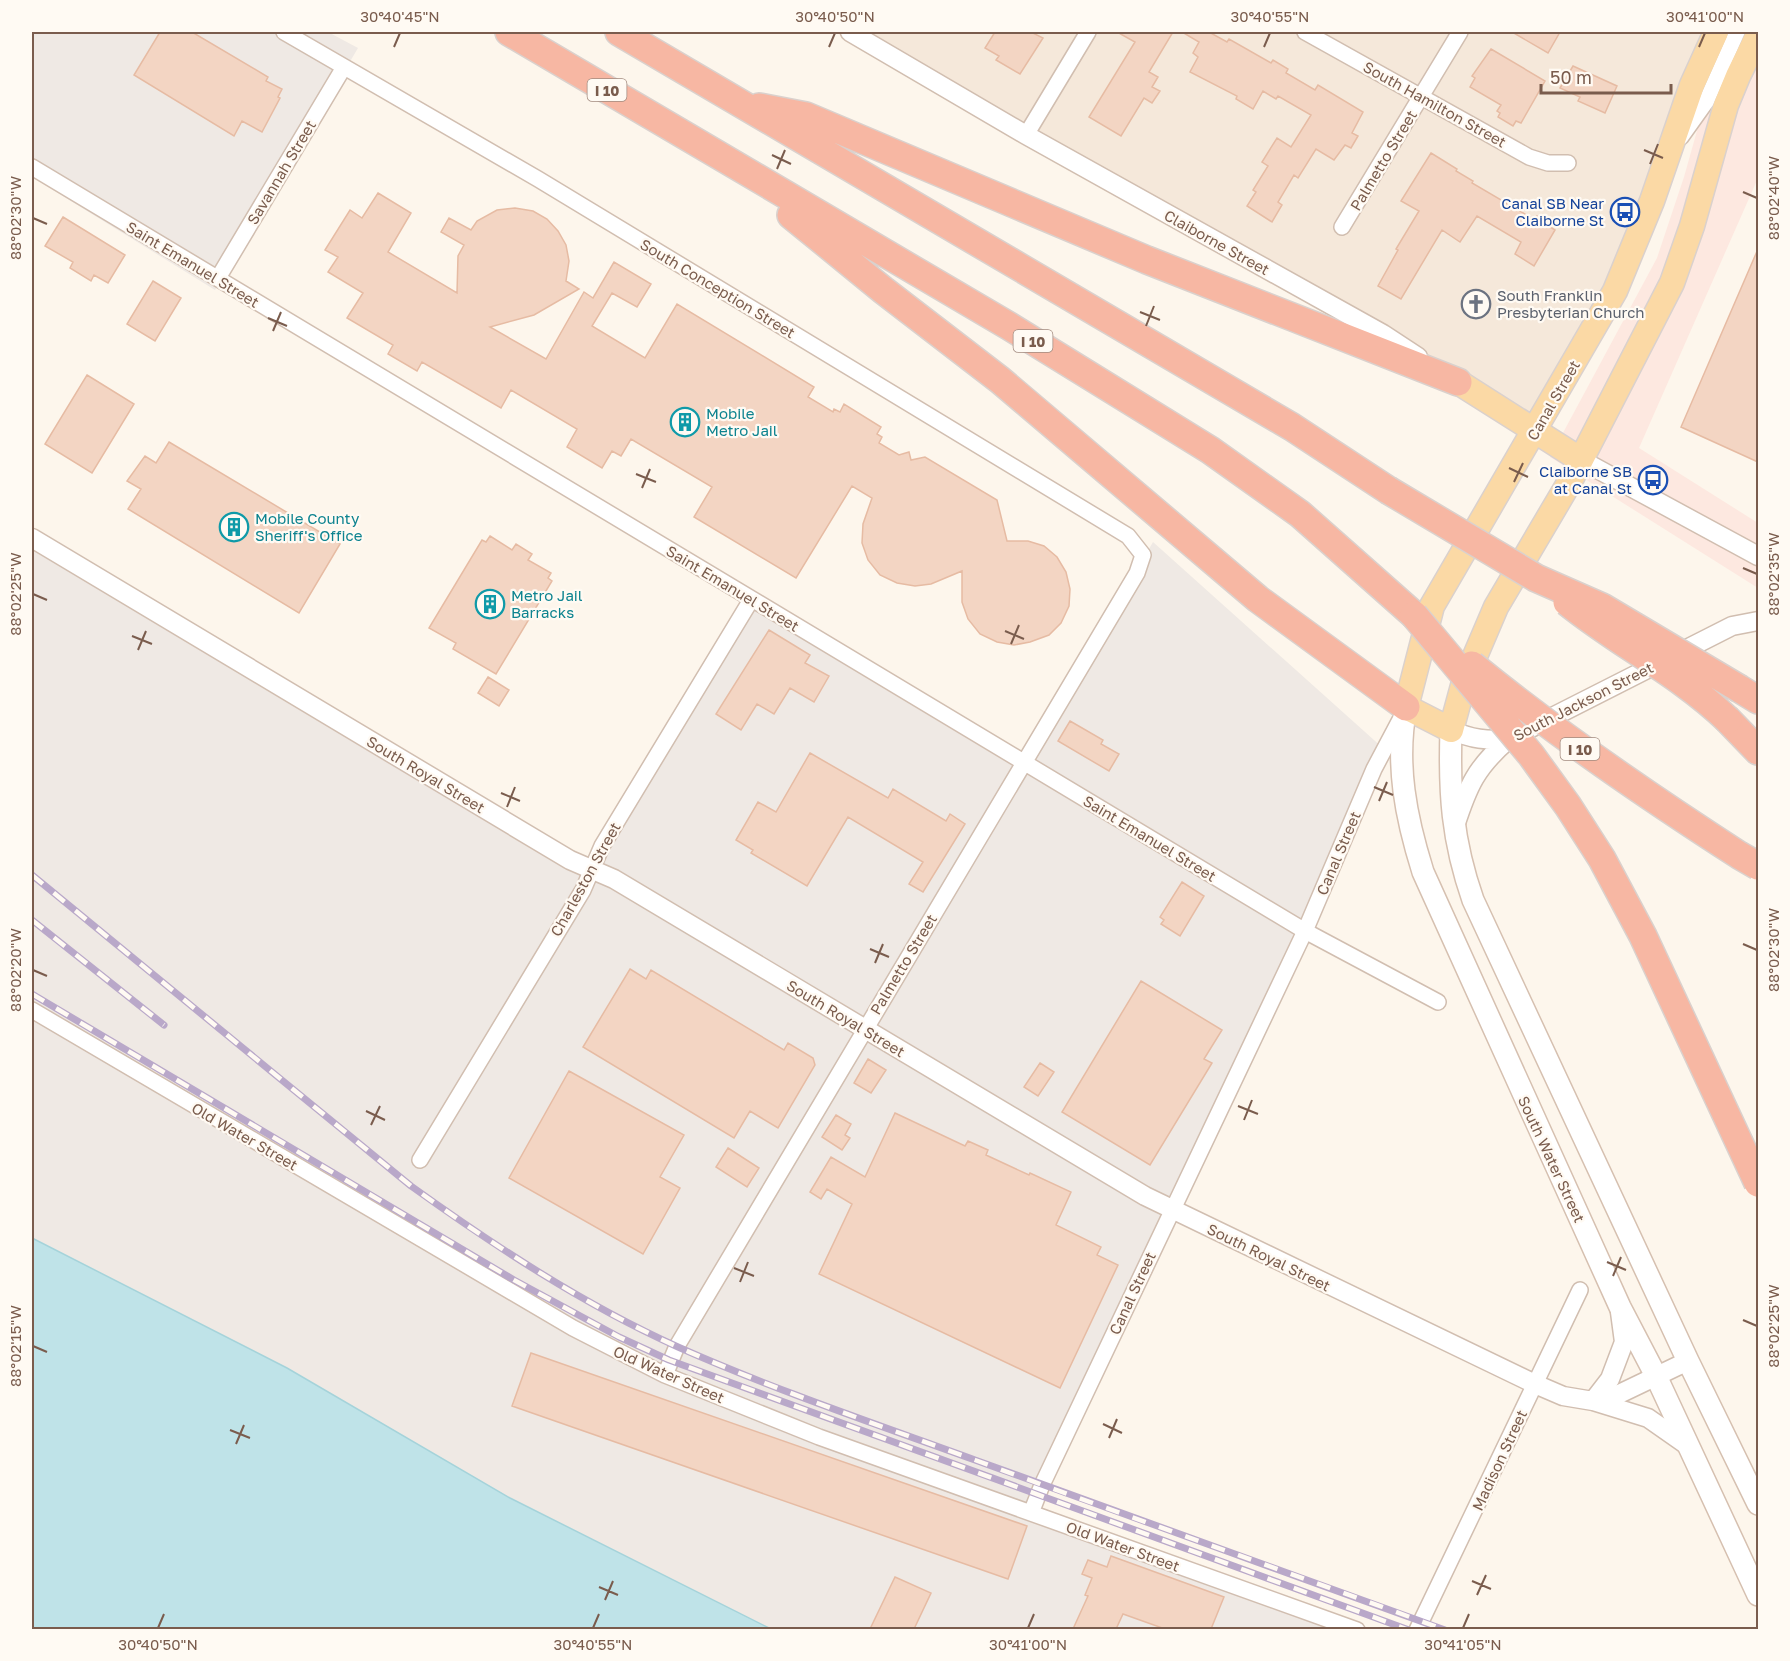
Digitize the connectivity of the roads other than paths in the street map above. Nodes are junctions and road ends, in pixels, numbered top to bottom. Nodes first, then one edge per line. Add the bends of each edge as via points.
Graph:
1 (284, 32) edge
2 (509, 32) edge
3 (619, 32) edge
4 (850, 32) edge
5 (1088, 32) edge
6 (1305, 32) edge
7 (1460, 32) edge
8 (1716, 32) edge
9 (1737, 32) edge
10 (1751, 32) edge
11 (1758, 35) edge
12 (344, 67) junction
13 (1421, 96) junction
14 (741, 104) junction
15 (1026, 135) junction
16 (705, 148) junction
17 (1668, 156) junction
18 (1568, 163) dead end
19 (32, 168) edge
20 (1342, 227) dead end
21 (218, 278) junction
22 (1458, 382) junction
23 (1536, 430) junction
24 (1581, 460) junction
25 (32, 538) edge
26 (1143, 555) joint
27 (1758, 556) edge
28 (1536, 578) junction
29 (751, 600) junction
30 (1414, 615) junction
31 (1758, 621) edge
32 (1749, 694) edge
33 (1406, 707) junction
34 (1451, 730) junction
35 (1509, 739) junction
36 (1758, 751) edge
37 (1024, 763) junction
38 (1454, 831) junction
39 (1758, 866) edge
40 (592, 869) junction
41 (1305, 931) junction
42 (1438, 1002) dead end
43 (32, 1010) edge
44 (864, 1030) junction
45 (420, 1160) dead end
46 (1758, 1184) edge
47 (1172, 1210) junction
48 (1580, 1290) dead end
49 (1620, 1306) junction
50 (1688, 1361) junction
51 (665, 1375) junction
52 (1656, 1376) junction
53 (1535, 1384) junction
54 (1593, 1401) junction
55 (1688, 1446) junction
56 (1758, 1504) edge
57 (1031, 1513) junction
58 (1758, 1595) edge
59 (1357, 1629) edge
60 (1417, 1629) edge

1 - 12 street, South Conception Street
2 - 16 highway, I 10
3 - 14 highway
4 - 15 street, Claiborne Street
5 - 15 street
6 - 13 street, South Hamilton Street
7 - 13 street, Palmetto Street
8 - 17 main road, Canal Street via 1692,85
9 - 17 street via 1706,102
10 - 11 street
11 - 24 main road via 1726,105 1672,283
12 - 21 street, Savannah Street
12 - 26 street, South Conception Street via 538,179 1128,536
13 - 18 street, South Hamilton Street via 1529,157 1548,163
13 - 20 street, Palmetto Street
14 - 22 highway via 806,116 1148,260
14 - 28 highway, bridge via 1292,427 1388,490
15 - 22 street, Claiborne Street via 1383,334
16 - 30 highway, I 10 via 1009,326 1209,450 1300,514
16 - 33 highway via 1000,380 1258,599
17 - 23 main road, Canal Street via 1615,291
19 - 21 street, Saint Emanuel Street
21 - 29 street, Saint Emanuel Street
22 - 23 main road, Claiborne Street
23 - 24 main road, Claiborne Street
23 - 33 main road, Canal Street via 1432,606
24 - 27 street
24 - 34 main road via 1496,607 1464,682
25 - 40 street, South Royal Street via 570,860
26 - 37 street, Palmetto Street via 1137,573
28 - 32 highway, bridge via 1602,607
28 - 36 highway, bridge via 1595,625 1674,676 1728,720
29 - 37 street, Saint Emanuel Street
29 - 40 street, Charleston Street via 602,846
30 - 39 highway, I 10, bridge via 1545,724 1624,781
30 - 46 highway, bridge via 1531,754 1616,883
31 - 35 street, South Jackson Street via 1732,626
33 - 34 main road, South Jackson Street
33 - 41 street, Canal Street via 1374,769
33 - 49 main road, South Water Street via 1402,782 1423,872
34 - 35 street, South Jackson Street via 1485,741
34 - 38 main road
35 - 38 street via 1474,777
37 - 41 street, Saint Emanuel Street
37 - 44 street, Palmetto Street
38 - 50 main road via 1461,866 1481,919
40 - 44 street, South Royal Street
40 - 45 street, Charleston Street
41 - 42 street, Saint Emanuel Street
41 - 47 street, Canal Street
43 - 51 street, Old Water Street via 573,1328
44 - 47 street, South Royal Street
44 - 51 street, Palmetto Street via 676,1346
47 - 53 street, South Royal Street
47 - 57 street, Canal Street
48 - 53 street, Madison Street
49 - 52 main road, South Water Street
49 - 54 street via 1624,1342 1610,1378
50 - 52 street, South Royal Street
50 - 56 main road
51 - 57 street, Old Water Street via 819,1437
52 - 54 street, South Royal Street via 1617,1395
52 - 55 main road, South Water Street
53 - 54 street, South Royal Street via 1563,1396
53 - 60 street, Madison Street
54 - 55 street via 1648,1418
55 - 58 main road, South Water Street
57 - 59 street, Old Water Street

